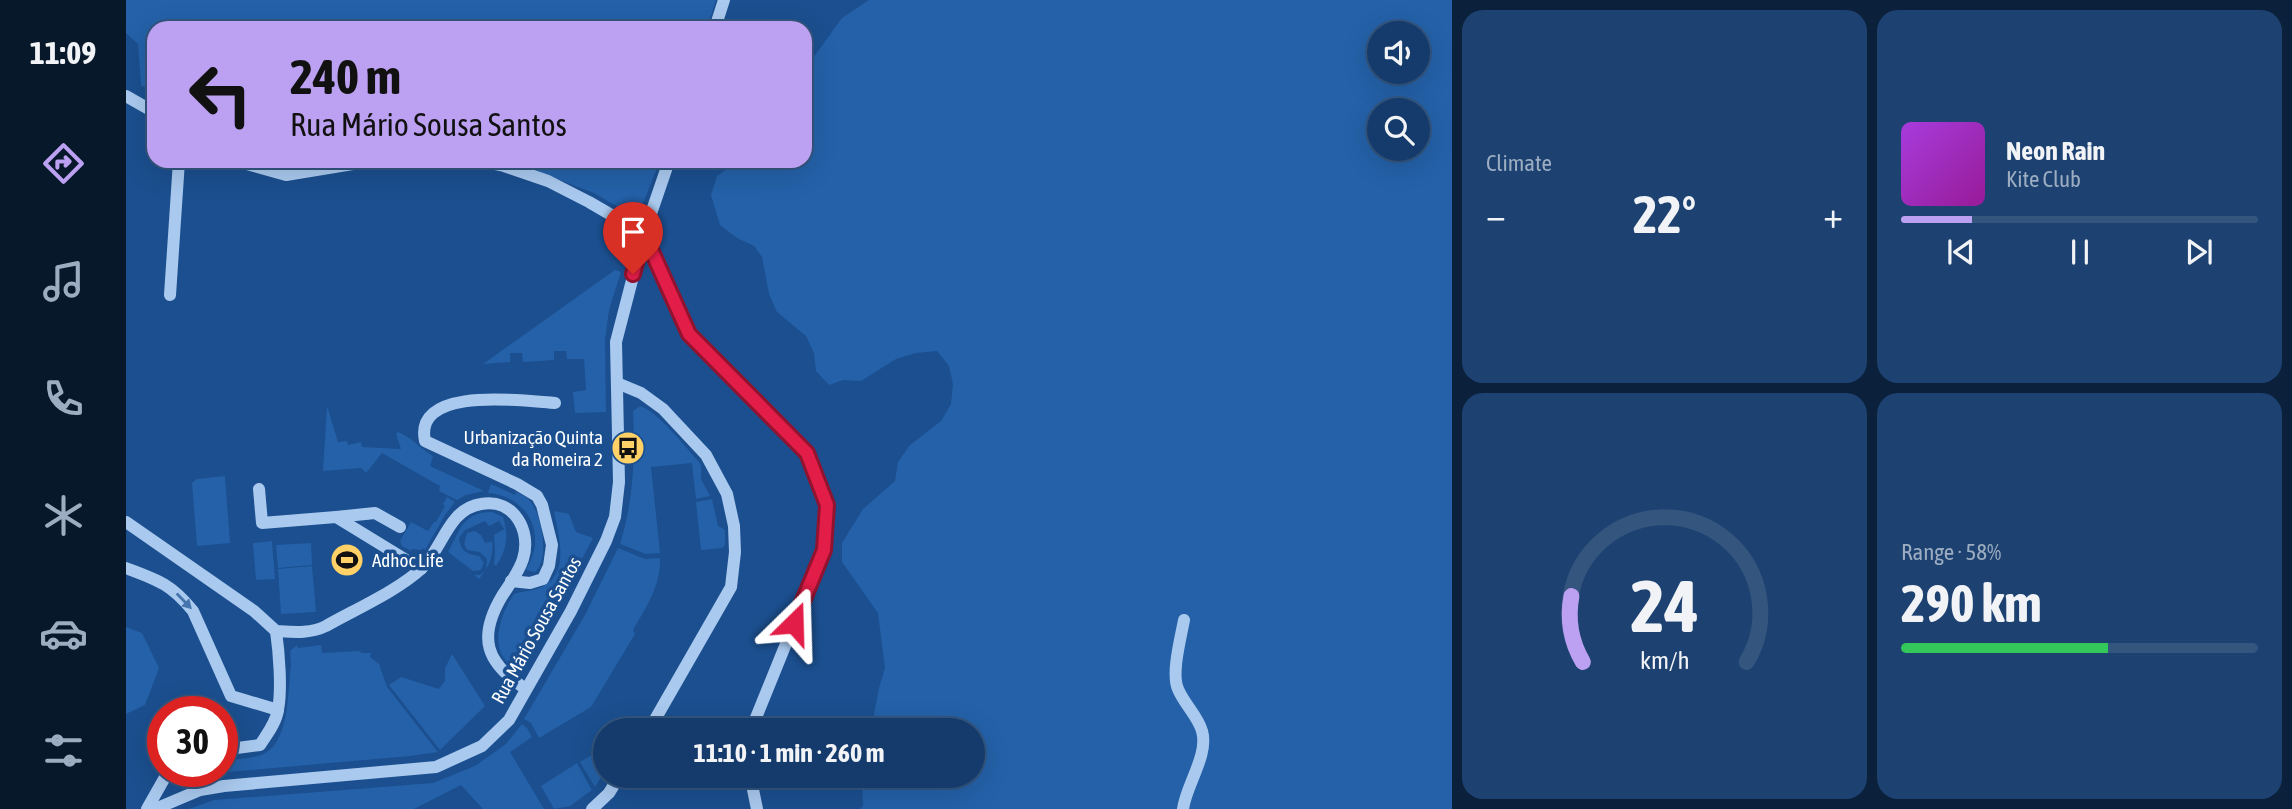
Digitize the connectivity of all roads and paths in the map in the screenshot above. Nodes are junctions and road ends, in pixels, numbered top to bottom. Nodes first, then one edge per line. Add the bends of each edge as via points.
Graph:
1 (724, 0) edge
2 (717, 21) edge
3 (126, 96) edge
4 (147, 108) edge
5 (178, 168) edge
6 (263, 168) edge
7 (325, 168) edge
8 (510, 168) edge
9 (667, 168) edge
10 (644, 234) junction
11 (170, 295) dead end
12 (617, 383) junction
13 (555, 402) dead end
14 (259, 489) dead end
15 (336, 517) junction
16 (126, 522) edge
17 (400, 527) dead end
18 (126, 568) edge
19 (421, 569) junction
20 (511, 581) junction
21 (1184, 620) dead end
22 (275, 631) junction
23 (526, 689) junction
24 (278, 710) junction
25 (656, 718) edge
26 (756, 718) edge
27 (238, 748) edge
28 (159, 787) edge
29 (612, 788) edge
30 (753, 788) edge
31 (147, 809) edge
32 (155, 809) edge
33 (592, 809) edge
34 (757, 809) edge
35 (1183, 809) edge

1 - 2 street
3 - 4 street
5 - 11 street
6 - 7 street via 286,174
8 - 10 street via 548,181
9 - 10 street, Rua Mário Sousa Santos
10 - 12 street, Rua Mário Sousa Santos via 616,342
10 - 26 street via 689,334 807,453 827,505 824,550
12 - 23 street, Rua Mário Sousa Santos via 615,517 571,611
12 - 25 street via 663,409 706,455 727,494 734,526 731,587
13 - 20 street via 495,399 452,403 435,411 422,430 425,441 537,496 552,545 549,566 543,579
14 - 15 street via 262,523
15 - 17 street via 375,513
15 - 19 street
16 - 22 street via 254,611
18 -> 24 street via 164,582 186,602 231,696
19 - 20 street via 458,514 470,506 500,504 522,523 524,535 523,560
19 - 22 street via 318,630
20 - 23 street via 489,622 488,642 496,665
21 - 35 street via 1177,687 1203,733 1201,759
22 - 24 street
23 - 32 street, Rua Mário Sousa Santos via 509,720 482,746 436,767 224,786 200,790
24 - 27 street via 260,745
28 - 31 street
29 - 33 street
30 - 34 street

